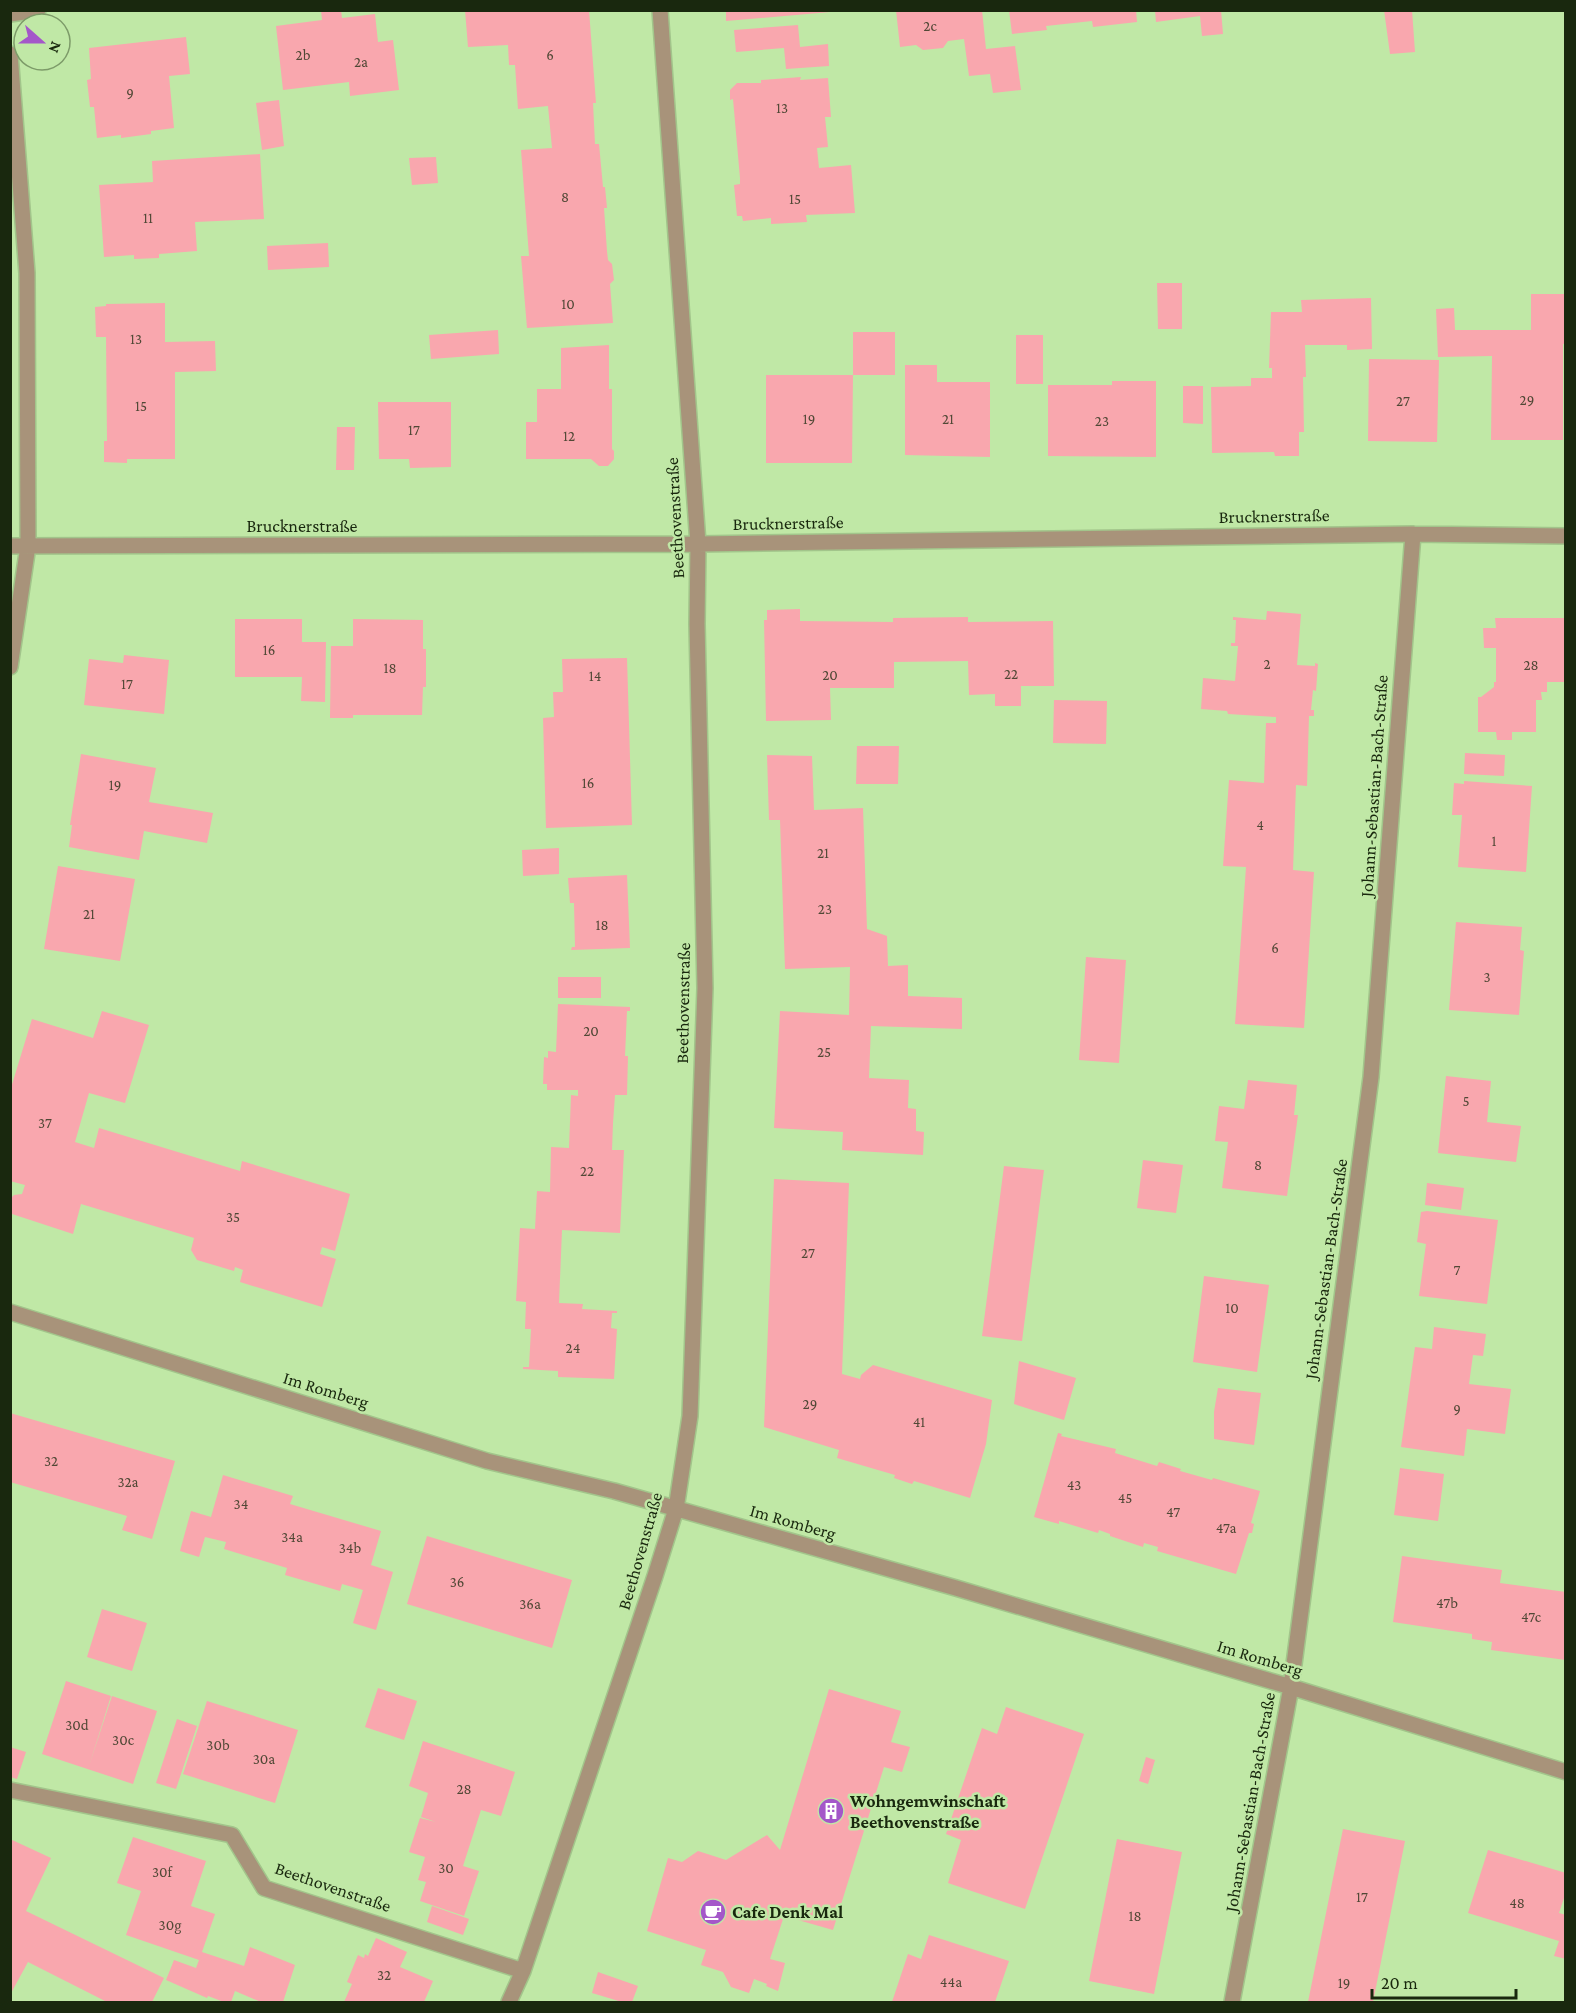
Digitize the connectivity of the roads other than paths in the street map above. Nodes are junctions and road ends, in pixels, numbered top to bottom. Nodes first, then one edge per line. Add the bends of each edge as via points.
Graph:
1 (39, 10) edge
2 (660, 10) edge
3 (10, 14) edge
4 (10, 54) edge
5 (1413, 534) junction
6 (1566, 536) edge
7 (698, 544) junction
8 (10, 546) edge
9 (28, 546) junction
10 (10, 667) edge
11 (10, 1312) edge
12 (676, 1509) junction
13 (1291, 1687) junction
14 (1566, 1772) edge
15 (10, 1790) edge
16 (523, 1971) junction
17 (509, 2002) edge
18 (1232, 2002) edge

1 - 3 street
2 - 7 street, Beethovenstraße
4 - 9 street via 27,273
5 - 6 street, Brucknerstraße
5 - 7 street, Brucknerstraße
5 - 13 street, Johann-Sebastian-Bach-Straße via 1371,1077
7 - 9 street, Brucknerstraße
7 - 12 street, Beethovenstraße via 705,988 690,1416
8 - 9 street, Brucknerstraße
9 - 10 street
11 - 12 street, Im Romberg via 486,1461
12 - 13 street, Im Romberg
12 - 16 street, Beethovenstraße
13 - 14 street, Im Romberg
13 - 18 street, Johann-Sebastian-Bach-Straße
15 - 16 street, Beethovenstraße via 232,1835 264,1888
16 - 17 street, Beethovenstraße

